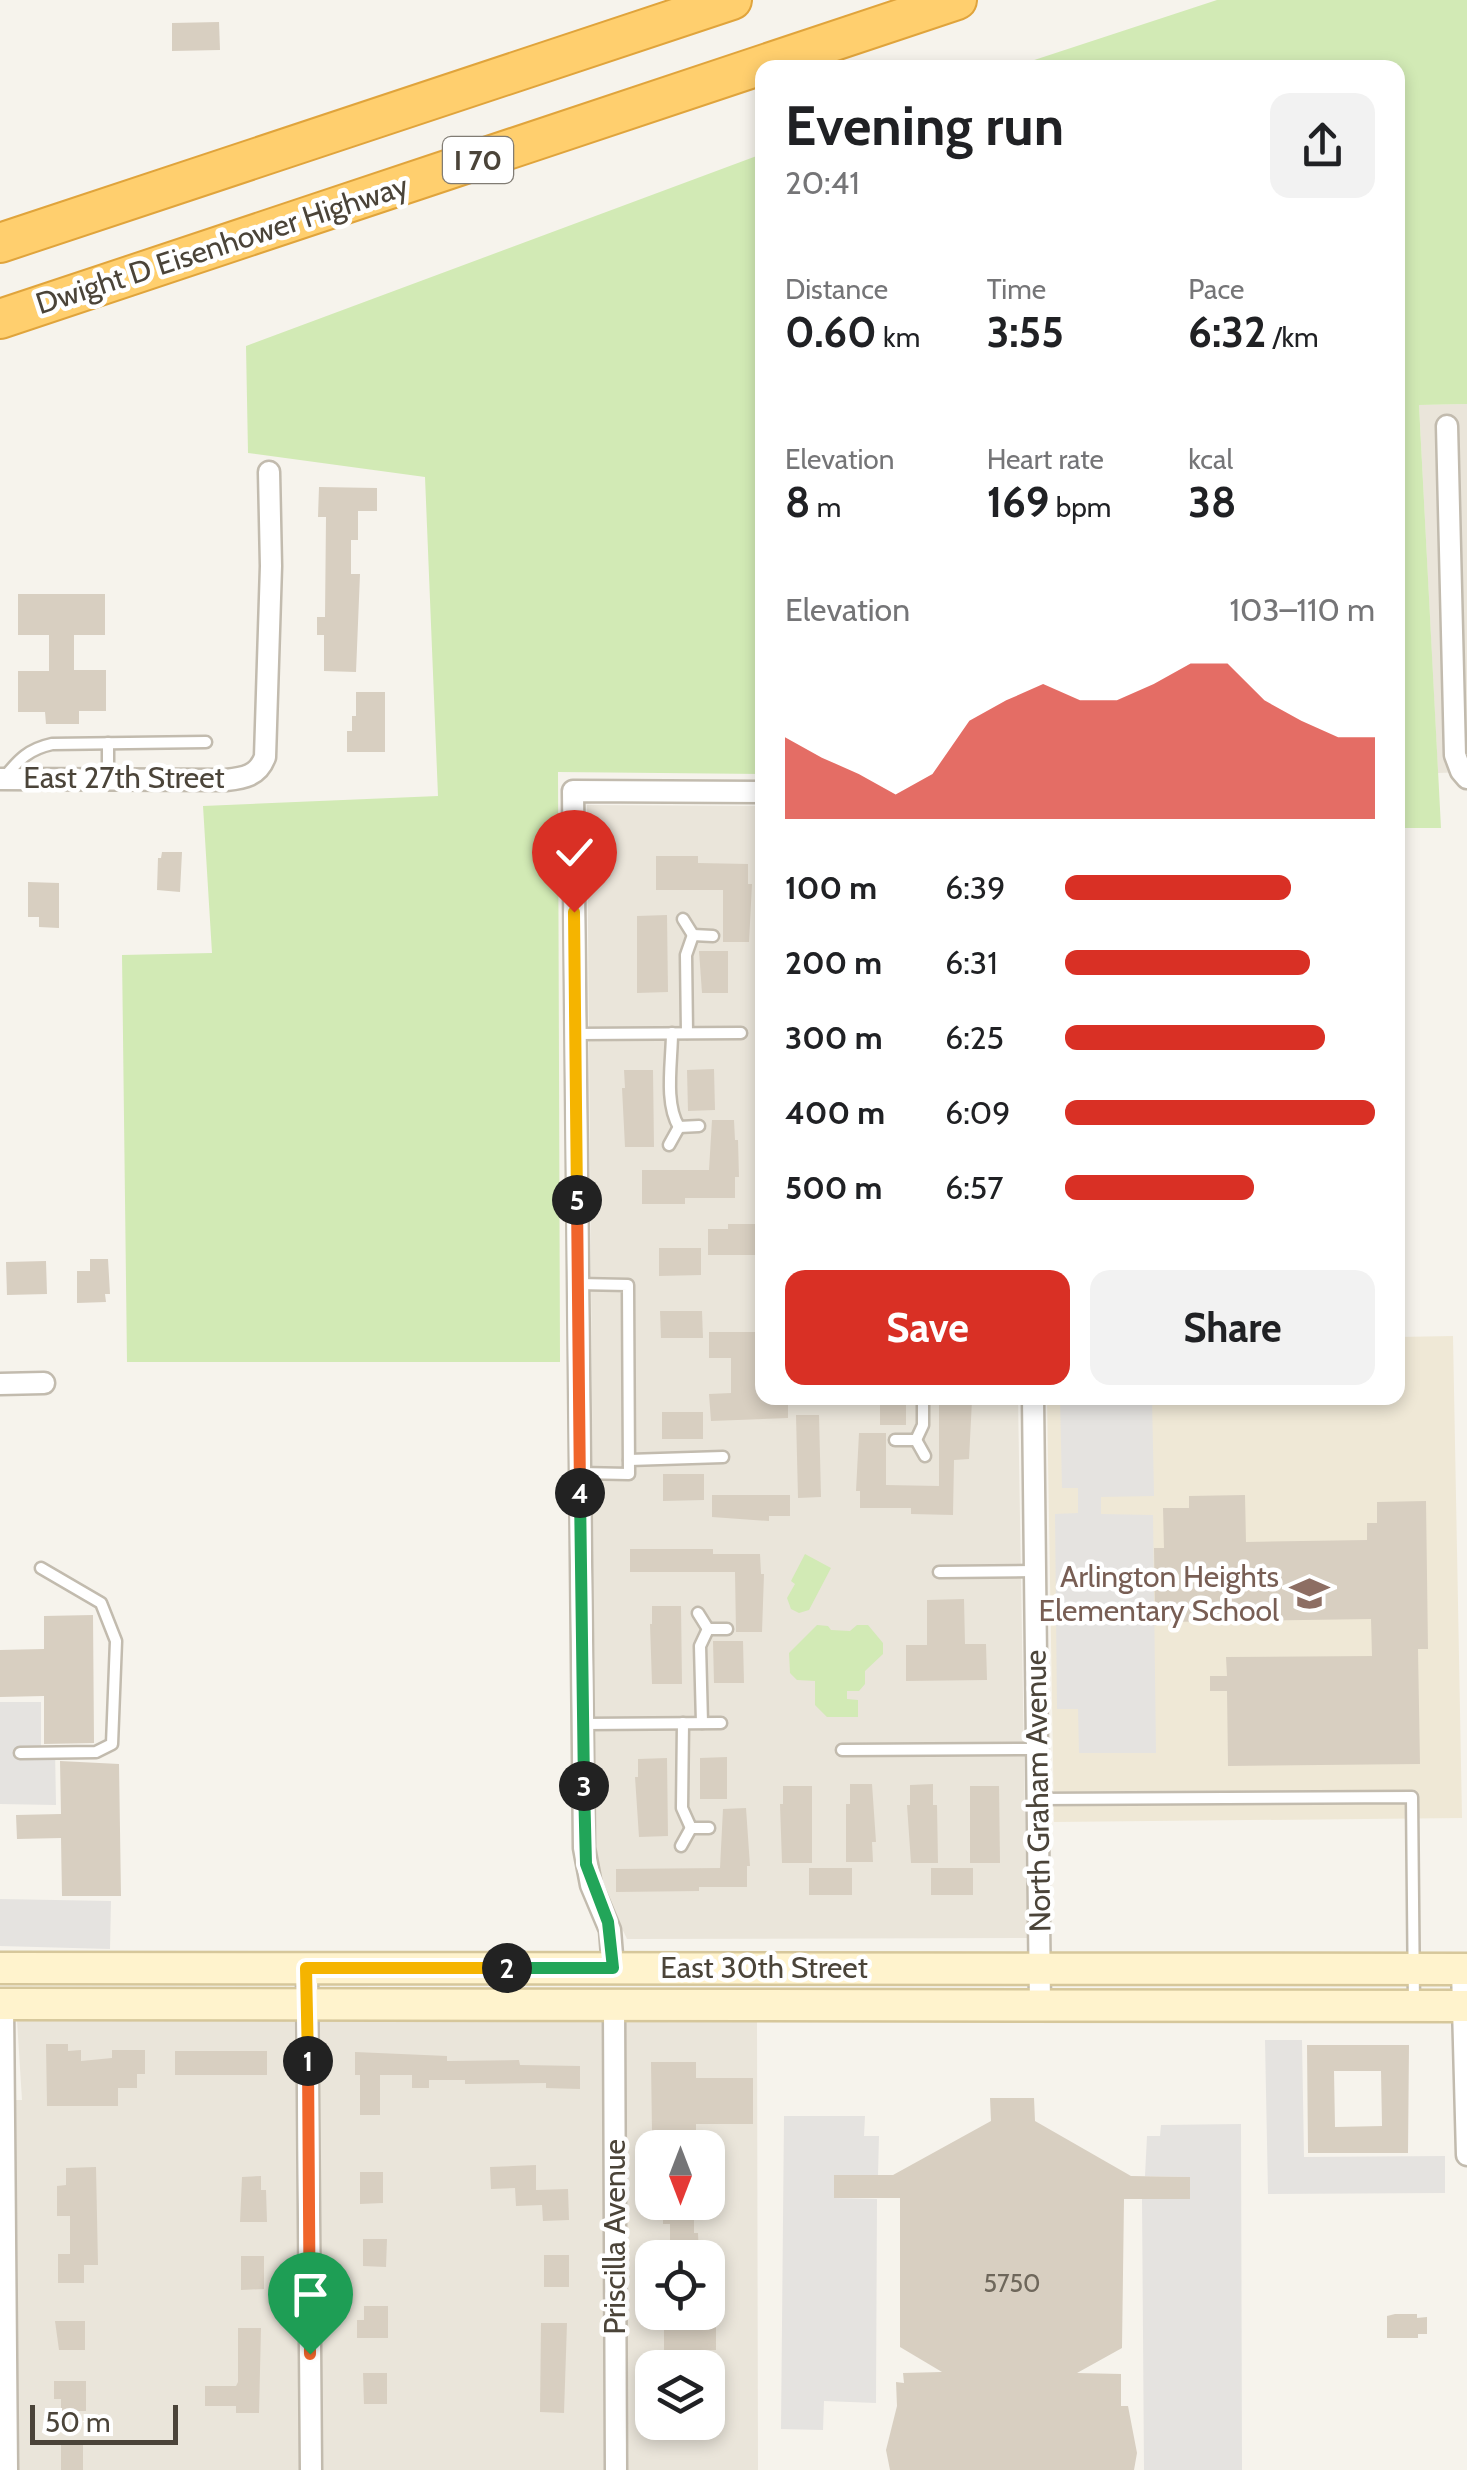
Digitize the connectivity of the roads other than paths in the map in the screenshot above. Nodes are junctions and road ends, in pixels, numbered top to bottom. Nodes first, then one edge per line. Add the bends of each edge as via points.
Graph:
1 (732, 0) edge
2 (957, 0) edge
3 (777, 60) edge
4 (755, 67) edge
5 (0, 243) edge
6 (0, 319) edge
7 (1447, 426) dead end
8 (269, 472) dead end
9 (206, 742) dead end
10 (108, 743) junction
11 (1465, 776) edge
12 (2, 778) edge
13 (108, 780) junction
14 (755, 792) edge
15 (683, 919) dead end
16 (693, 935) junction
17 (713, 936) dead end
18 (672, 1033) junction
19 (687, 1033) junction
20 (741, 1033) dead end
21 (576, 1034) junction
22 (700, 1126) dead end
23 (679, 1127) junction
24 (669, 1145) dead end
25 (578, 1284) junction
26 (44, 1383) dead end
27 (0, 1384) edge
28 (922, 1405) edge
29 (1034, 1405) edge
30 (895, 1440) dead end
31 (916, 1440) junction
32 (925, 1456) dead end
33 (722, 1457) dead end
34 (630, 1460) junction
35 (580, 1473) junction
36 (41, 1568) dead end
37 (1035, 1571) junction
38 (939, 1572) dead end
39 (698, 1613) dead end
40 (708, 1629) junction
41 (727, 1629) dead end
42 (683, 1723) junction
43 (702, 1723) junction
44 (720, 1723) dead end
45 (583, 1724) junction
46 (1037, 1749) junction
47 (842, 1750) dead end
48 (20, 1753) dead end
49 (1038, 1799) junction
50 (691, 1828) junction
51 (709, 1828) dead end
52 (681, 1846) dead end
53 (0, 1968) edge
54 (306, 1968) junction
55 (613, 1968) junction
56 (1041, 1969) junction
57 (1414, 1969) junction
58 (1465, 1969) edge
59 (2, 2004) edge
60 (307, 2004) junction
61 (614, 2005) junction
62 (1040, 2005) junction
63 (1414, 2006) junction
64 (1464, 2006) edge
65 (1465, 2066) edge
66 (1467, 2155) edge
67 (2, 2166) edge
68 (2, 2241) edge
69 (7, 2470) edge
70 (311, 2470) edge
71 (616, 2470) edge

1 - 5 highway, I 70
2 - 3 highway, Dwight D Eisenhower Highway / I 70
4 - 6 highway, Dwight D Eisenhower Highway / I 70
7 - 11 street via 1456,755
8 - 13 street, East 27th Street via 262,766 248,777 206,781
9 - 10 lane
10 - 12 lane via 36,747
10 - 13 lane
12 - 13 street, East 27th Street
14 - 21 street via 573,791
15 - 16 lane
16 - 17 lane
16 - 19 lane via 686,955
18 - 19 lane
18 - 21 lane
18 - 23 lane via 672,1102
19 - 20 lane
21 - 25 street
22 - 23 lane
23 - 24 lane
25 - 34 lane via 628,1285
25 - 35 street
26 - 27 street
28 - 31 lane
29 - 37 street, North Graham Avenue
30 - 31 lane
31 - 32 lane
33 - 34 lane
34 - 35 lane via 630,1474
35 - 45 street
36 - 48 lane via 101,1603 116,1641 112,1744 96,1752
37 - 38 lane
37 - 46 street, North Graham Avenue
39 - 40 lane
40 - 41 lane
40 - 43 lane via 700,1646
42 - 43 lane
42 - 45 lane
42 - 50 lane via 682,1808
43 - 44 lane
45 - 55 street via 586,1864 608,1922
46 - 47 lane
46 - 49 street, North Graham Avenue
49 - 56 street, North Graham Avenue
49 - 57 lane via 1412,1796
50 - 51 lane
50 - 52 lane
53 - 54 main road, East 30th Street
54 - 55 main road, East 30th Street
54 - 60 street
55 - 56 main road, East 30th Street
56 - 57 main road, East 30th Street
56 - 62 street, North Graham Avenue
57 - 58 main road, East 30th Street
57 - 63 lane
58 - 64 street
59 - 60 main road, East 30th Street
59 - 67 street
60 - 61 main road, East 30th Street
60 - 70 street
61 - 62 main road, East 30th Street
61 - 71 street, Priscilla Avenue
62 - 63 main road, East 30th Street
63 - 64 main road, East 30th Street
64 - 65 street
65 - 66 street
67 - 68 street
68 - 69 street

